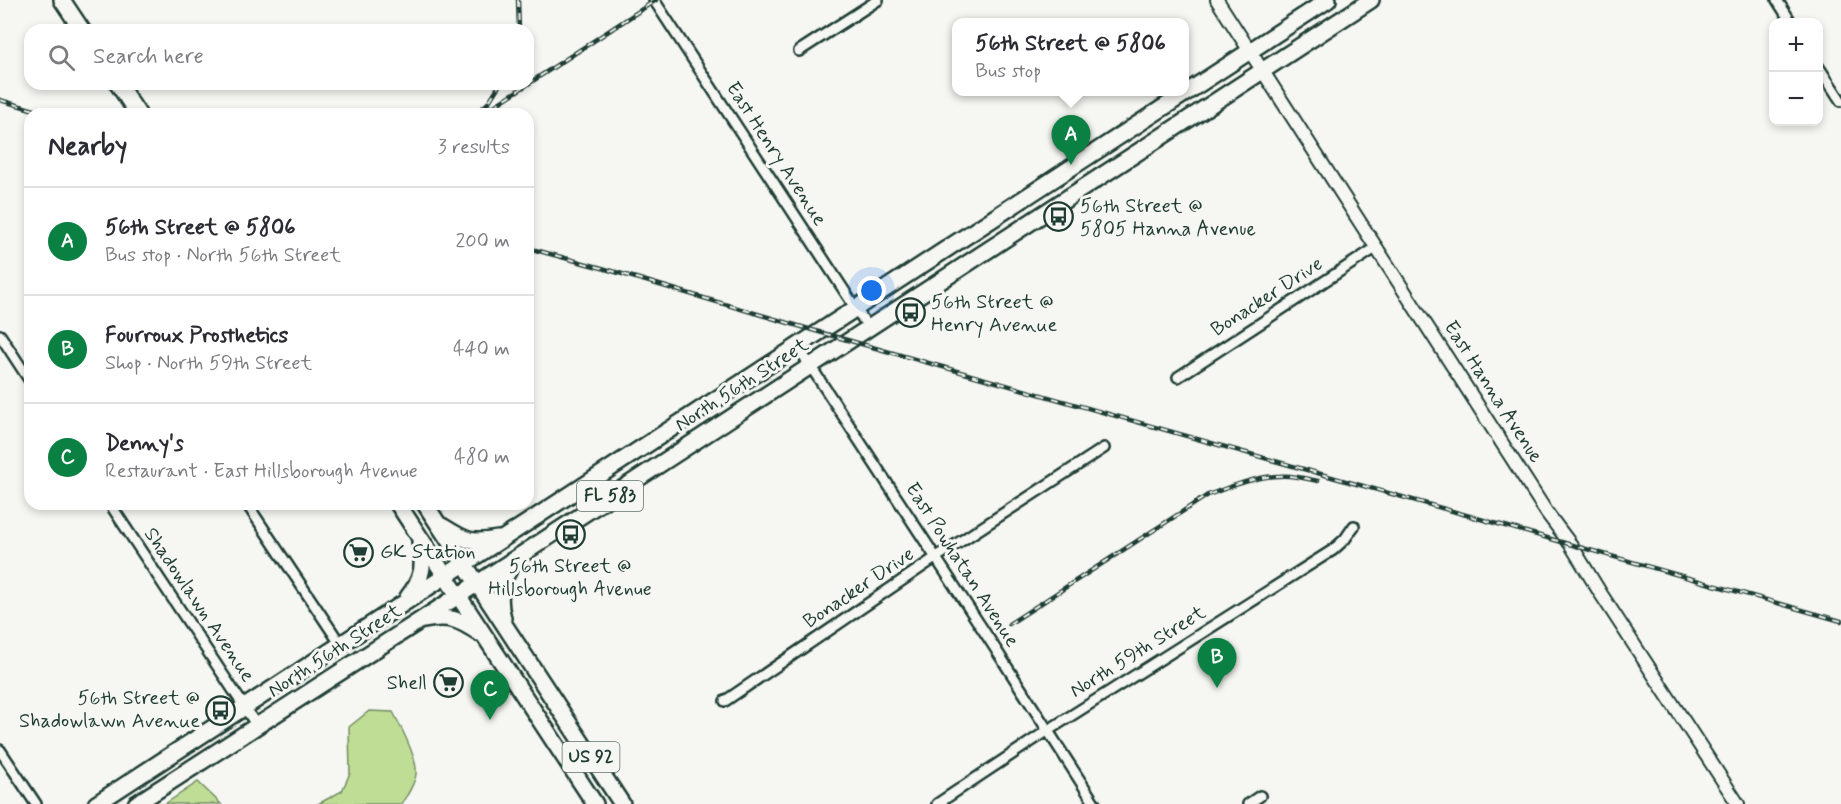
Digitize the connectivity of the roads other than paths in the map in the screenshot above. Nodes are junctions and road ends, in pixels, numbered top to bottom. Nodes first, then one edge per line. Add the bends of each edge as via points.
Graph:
1 (62, 0) edge
2 (74, 0) edge
3 (654, 0) edge
4 (878, 0) edge
5 (1217, 0) edge
6 (1328, 0) edge
7 (1371, 0) edge
8 (1777, 0) edge
9 (1788, 18) edge
10 (78, 24) edge
11 (90, 24) edge
12 (800, 51) dead end
13 (1250, 51) junction
14 (1263, 70) junction
15 (1822, 72) edge
16 (123, 90) edge
17 (132, 90) edge
18 (1189, 91) edge
19 (1181, 96) edge
20 (1841, 101) edge
21 (137, 108) edge
22 (139, 108) edge
23 (1054, 179) junction
24 (1066, 198) junction
25 (1377, 248) junction
26 (856, 308) junction
27 (868, 327) junction
28 (0, 336) edge
29 (798, 347) junction
30 (810, 365) junction
31 (24, 372) edge
32 (1178, 377) dead end
33 (1104, 448) dead end
34 (114, 510) edge
35 (251, 510) edge
36 (402, 510) edge
37 (429, 510) edge
38 (438, 523) junction
39 (1354, 526) dead end
40 (418, 534) junction
41 (504, 537) junction
42 (518, 556) junction
43 (935, 558) junction
44 (464, 563) junction
45 (446, 576) junction
46 (478, 582) junction
47 (458, 596) junction
48 (403, 604) junction
49 (420, 621) junction
50 (505, 624) junction
51 (487, 639) junction
52 (341, 645) junction
53 (725, 701) dead end
54 (245, 706) junction
55 (257, 726) junction
56 (1047, 731) junction
57 (0, 750) edge
58 (581, 783) junction
59 (1260, 796) dead end
60 (36, 804) edge
61 (96, 804) edge
62 (136, 804) edge
63 (590, 804) edge
64 (595, 804) edge
65 (622, 804) edge
66 (937, 804) edge
67 (1095, 804) edge
68 (1248, 804) edge
69 (1738, 804) edge

1 - 10 main road
2 - 11 main road
3 - 26 street, East Henry Avenue
4 - 12 street
5 - 13 street, East Hanna Avenue
6 - 13 main road, North 56th Street / FL 583
7 - 14 main road, North 56th Street / FL 583
8 - 9 street
13 - 14 street, East Hanna Avenue
13 - 18 main road, North 56th Street / FL 583
14 - 24 main road, North 56th Street / FL 583
14 - 25 street, East Hanna Avenue
15 - 20 street
16 - 21 main road
17 - 22 main road
19 - 23 main road, North 56th Street / FL 583
23 - 24 main road
23 - 26 main road, North 56th Street / FL 583
24 - 27 main road, North 56th Street / FL 583
25 - 32 street, Bonacker Drive
25 - 69 street, East Hanna Avenue
26 - 27 street, East Henry Avenue
26 - 29 main road, North 56th Street / FL 583
27 - 30 main road, North 56th Street / FL 583
28 - 31 street
29 - 30 street, East Powhatan Avenue
29 - 41 main road, North 56th Street / FL 583
30 - 42 main road, North 56th Street / FL 583
30 - 43 street, East Powhatan Avenue
33 - 43 street, Bonacker Drive
34 - 54 street, Shadowlawn Avenue
35 - 52 street
36 - 40 main road, US 92
37 - 38 main road, US 92
38 - 41 main road via 467,540
38 - 44 main road, US 92
39 - 56 street, North 59th Street via 1333,550
40 - 45 main road, US 92
40 - 48 main road via 422,575
41 - 44 main road, North 56th Street / FL 583
42 - 46 main road, North 56th Street / FL 583
42 - 50 main road via 501,586 500,606
43 - 53 street, Bonacker Drive
43 - 56 street, East Powhatan Avenue
44 - 45 main road, North 56th Street / FL 583
44 - 46 main road, US 92
45 - 47 main road, US 92
45 - 48 main road, North 56th Street / FL 583
46 - 47 main road, North 56th Street / FL 583
46 - 50 main road, US 92
47 - 49 main road, North 56th Street / FL 583
47 - 51 main road, US 92
48 - 52 main road, North 56th Street / FL 583
49 - 51 main road via 454,619
49 - 55 main road, North 56th Street / FL 583
50 - 65 main road, US 92
51 - 58 main road, US 92
52 - 54 main road, North 56th Street / FL 583
54 - 55 street, Shadowlawn Avenue
54 - 61 main road, North 56th Street / FL 583
55 - 62 main road, North 56th Street / FL 583
56 - 66 street, North 59th Street
56 - 67 street, East Powhatan Avenue
57 - 60 street
58 - 63 main road
58 - 64 main road, US 92
59 - 68 street

